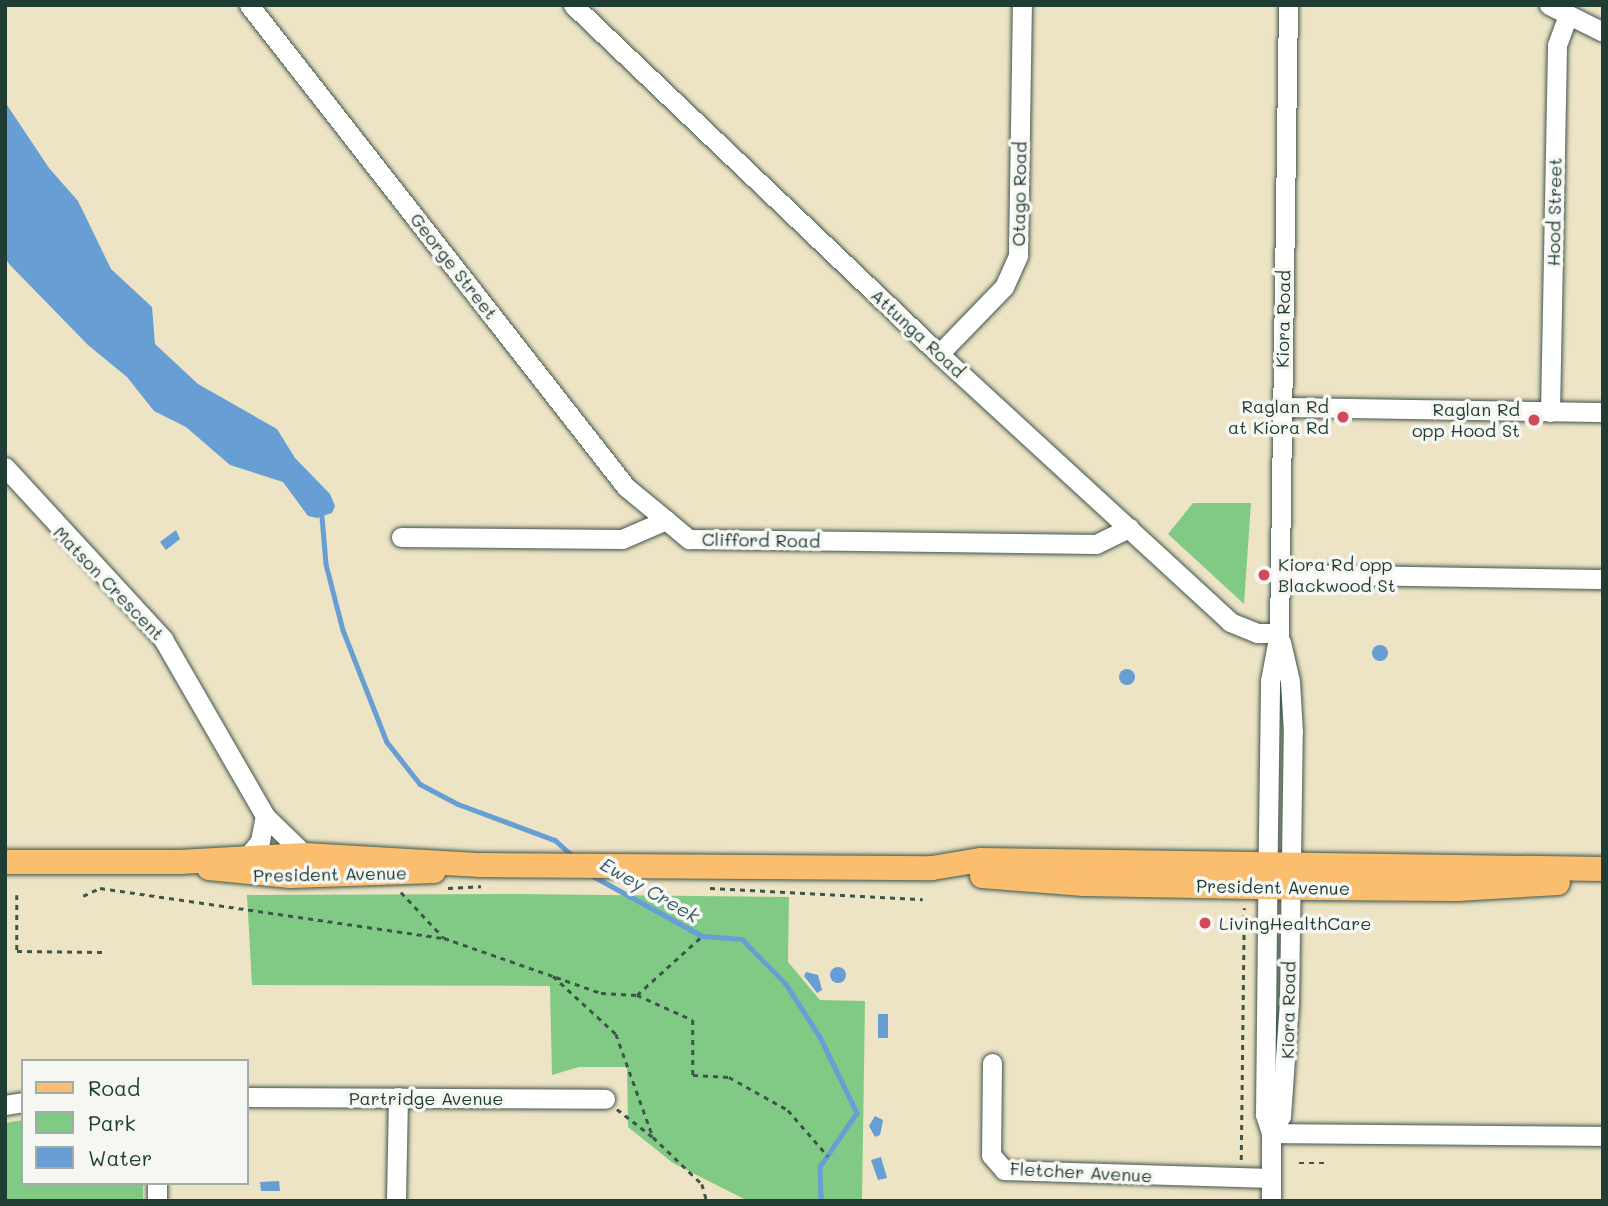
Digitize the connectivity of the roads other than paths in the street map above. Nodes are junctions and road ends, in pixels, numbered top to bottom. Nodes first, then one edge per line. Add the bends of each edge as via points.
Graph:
1 (249, 5) edge
2 (573, 5) edge
3 (1022, 5) edge
4 (1288, 5) edge
5 (1549, 5) edge
6 (1568, 15) junction
7 (1603, 33) edge
8 (939, 354) junction
9 (1281, 407) junction
10 (1549, 412) junction
11 (1603, 412) edge
12 (5, 467) edge
13 (666, 520) junction
14 (1129, 528) junction
15 (401, 537) dead end
16 (1281, 575) junction
17 (1603, 579) edge
18 (1279, 633) junction
19 (265, 816) junction
20 (305, 855) junction
21 (248, 856) junction
22 (5, 862) edge
23 (180, 862) junction
24 (481, 865) junction
25 (1603, 869) edge
26 (1279, 876) junction
27 (1603, 884) edge
28 (992, 1063) dead end
29 (248, 1097) edge
30 (398, 1097) junction
31 (605, 1099) road end
32 (1271, 1133) junction
33 (1603, 1136) edge
34 (1271, 1178) junction
35 (396, 1201) edge
36 (1271, 1201) edge

1 - 13 street, George Street via 626,487
2 - 8 street, Attunga Road
3 - 8 street, Otago Road via 1018,255 1004,287
4 - 9 street, Kiora Road
5 - 6 street
6 - 7 street
6 - 10 street, Hood Street via 1558,45
8 - 14 street, Attunga Road
9 - 10 street
9 - 16 street, Kiora Road
10 - 11 street
12 - 19 street, Matson Crescent via 163,639
13 - 14 street, Clifford Road via 689,539 1096,544
13 - 15 street via 622,539
14 - 18 street, Attunga Road via 1230,622 1257,633
16 - 17 street
16 - 18 street, Kiora Road
18 - 26 street, Kiora Road via 1292,706
19 - 20 street, Matson Crescent
19 - 21 street via 260,841
20 - 21 main road, President Avenue
20 - 24 main road, President Avenue
21 - 23 main road, President Avenue
22 - 23 main road, President Avenue
23 - 24 main road, President Avenue via 248,875 291,876 394,876
24 - 26 main road, President Avenue via 944,867 981,876 1084,884
25 - 26 main road, President Avenue
26 - 27 main road, President Avenue
26 - 32 street, Kiora Road via 1265,1114
28 - 34 street, Fletcher Avenue via 990,1156 1004,1170
29 - 30 street, Partridge Avenue
30 - 31 street, Partridge Avenue
30 - 35 street
32 - 33 street
32 - 34 street, Kiora Road
34 - 36 street, Kiora Road

